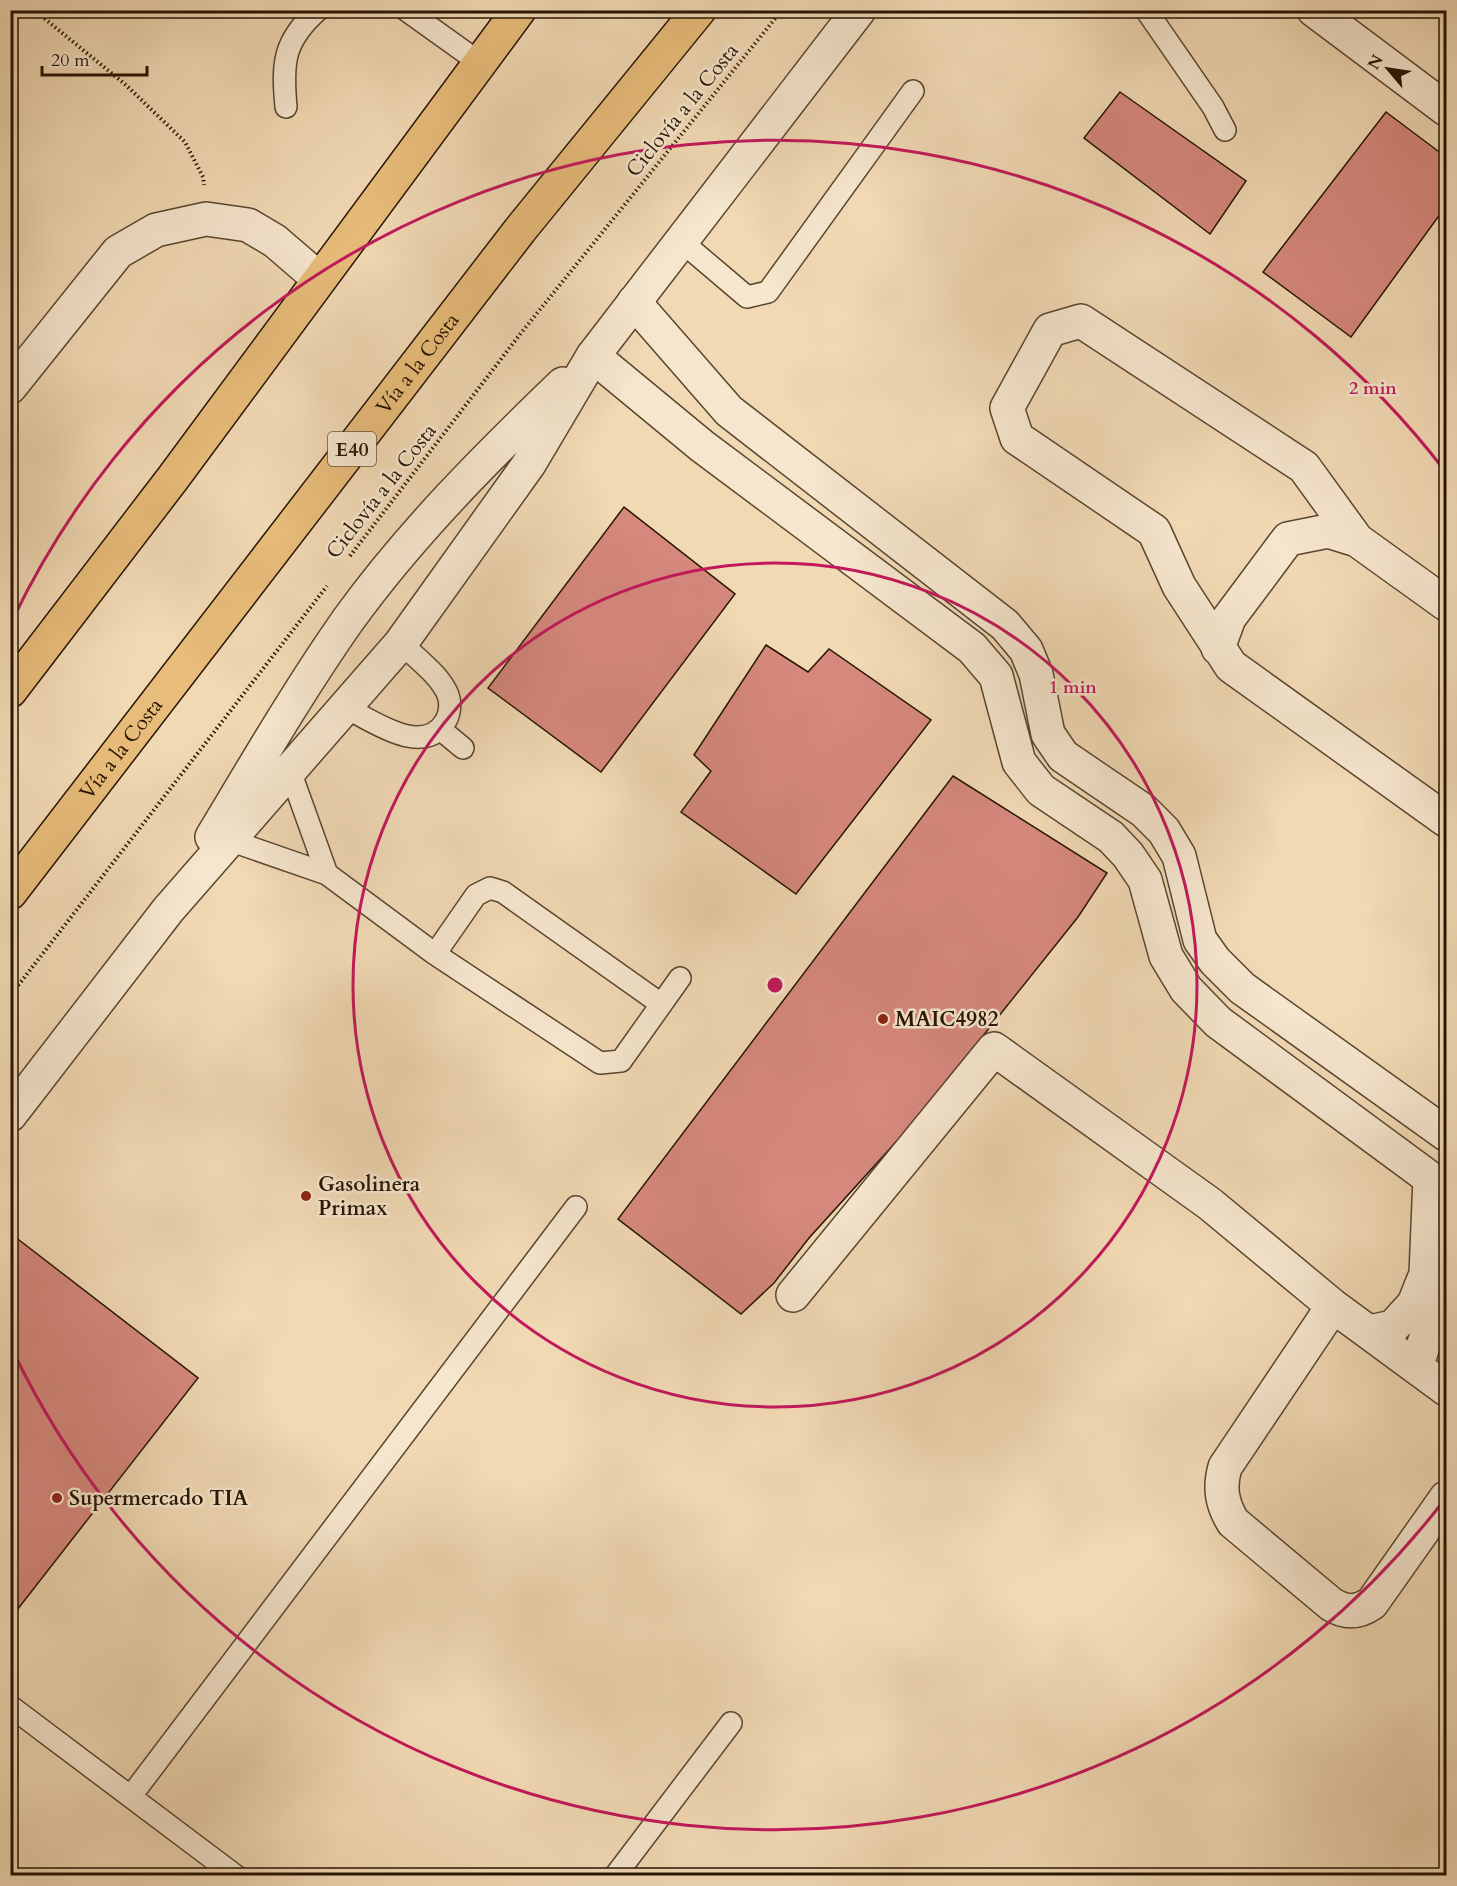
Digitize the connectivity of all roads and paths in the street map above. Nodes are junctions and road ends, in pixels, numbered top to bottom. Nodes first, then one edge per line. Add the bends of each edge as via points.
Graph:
1 (34, 10) edge
2 (318, 10) edge
3 (406, 10) edge
4 (519, 10) edge
5 (699, 10) edge
6 (782, 10) edge
7 (859, 10) edge
8 (1146, 10) edge
9 (1314, 10) edge
10 (480, 63) junction
11 (913, 91) dead end
12 (286, 107) dead end
13 (1446, 110) edge
14 (1225, 130) dead end
15 (206, 219) junction
16 (681, 241) junction
17 (319, 279) junction
18 (634, 302) junction
19 (593, 356) junction
20 (10, 387) edge
21 (1357, 540) junction
22 (346, 561) dead end
23 (332, 580) dead end
24 (1446, 604) edge
25 (401, 643) junction
26 (1218, 648) junction
27 (10, 691) edge
28 (345, 707) junction
29 (440, 729) junction
30 (463, 748) dead end
31 (290, 771) junction
32 (1446, 820) edge
33 (229, 840) junction
34 (327, 874) junction
35 (10, 893) edge
36 (168, 910) junction
37 (435, 954) junction
38 (680, 978) dead end
39 (10, 996) edge
40 (661, 1004) junction
41 (1345, 1062) junction
42 (1319, 1098) junction
43 (10, 1115) edge
44 (1446, 1134) edge
45 (1438, 1184) edge
46 (576, 1207) dead end
47 (793, 1295) dead end
48 (1446, 1299) edge
49 (1333, 1306) junction
50 (1369, 1332) junction
51 (1416, 1367) junction
52 (1446, 1389) edge
53 (1446, 1498) edge
54 (10, 1706) edge
55 (731, 1723) dead end
56 (131, 1796) junction
57 (236, 1875) edge
58 (615, 1875) edge

1 - 15 path via 126,85 185,142 203,177
2 - 12 lane via 300,26 289,44 283,72
3 - 10 lane
4 - 10 highway
5 - 35 highway, Vía a la Costa / E40 via 520,230
6 - 22 path, Ciclovía a la Costa via 521,333
7 - 16 street
8 - 14 lane
9 - 13 street
10 - 17 highway
11 - 16 lane via 768,292 747,297
15 - 17 street via 248,225 275,241
15 - 20 street via 156,230 118,252
16 - 18 street
17 - 27 highway
18 - 19 street
18 - 41 street via 729,411 1005,625 1026,650 1036,674 1048,734 1063,756 1144,811 1164,831 1179,856 1200,940 1215,961 1242,988
19 - 25 street via 529,464
19 - 36 street via 482,462 349,619 292,704
19 - 42 street via 702,446 972,648 996,676 1019,762 1041,790 1111,837 1145,880 1166,956 1186,989 1218,1022
21 - 24 street
21 - 26 street via 1328,531 1288,539 1229,618
21 - 26 street via 1304,467 1081,321 1050,330 1007,408 1017,438 1154,531 1179,586
23 - 39 path, Ciclovía a la Costa
25 - 28 street
25 - 29 lane via 448,693 449,712
26 - 32 street via 1231,666
28 - 29 lane via 391,731 410,736 427,736
28 - 31 street
29 - 30 lane
31 - 33 street
31 - 34 lane
33 - 34 lane
33 - 36 street
34 - 37 lane
36 - 43 street
37 - 40 lane via 600,1063 621,1060
37 - 40 lane via 476,895 490,888 503,892
38 - 40 lane
41 - 42 street
41 - 44 street
42 - 45 street
45 - 50 street via 1425,1274 1414,1304 1393,1327
46 - 56 lane
47 - 49 street via 994,1049 1210,1204
48 - 51 street via 1433,1317
49 - 50 street
49 - 53 street via 1225,1467 1221,1491 1233,1522 1331,1604 1338,1609 1357,1611 1372,1603
50 - 51 street
51 - 52 street
54 - 56 lane
55 - 58 lane
56 - 57 lane

